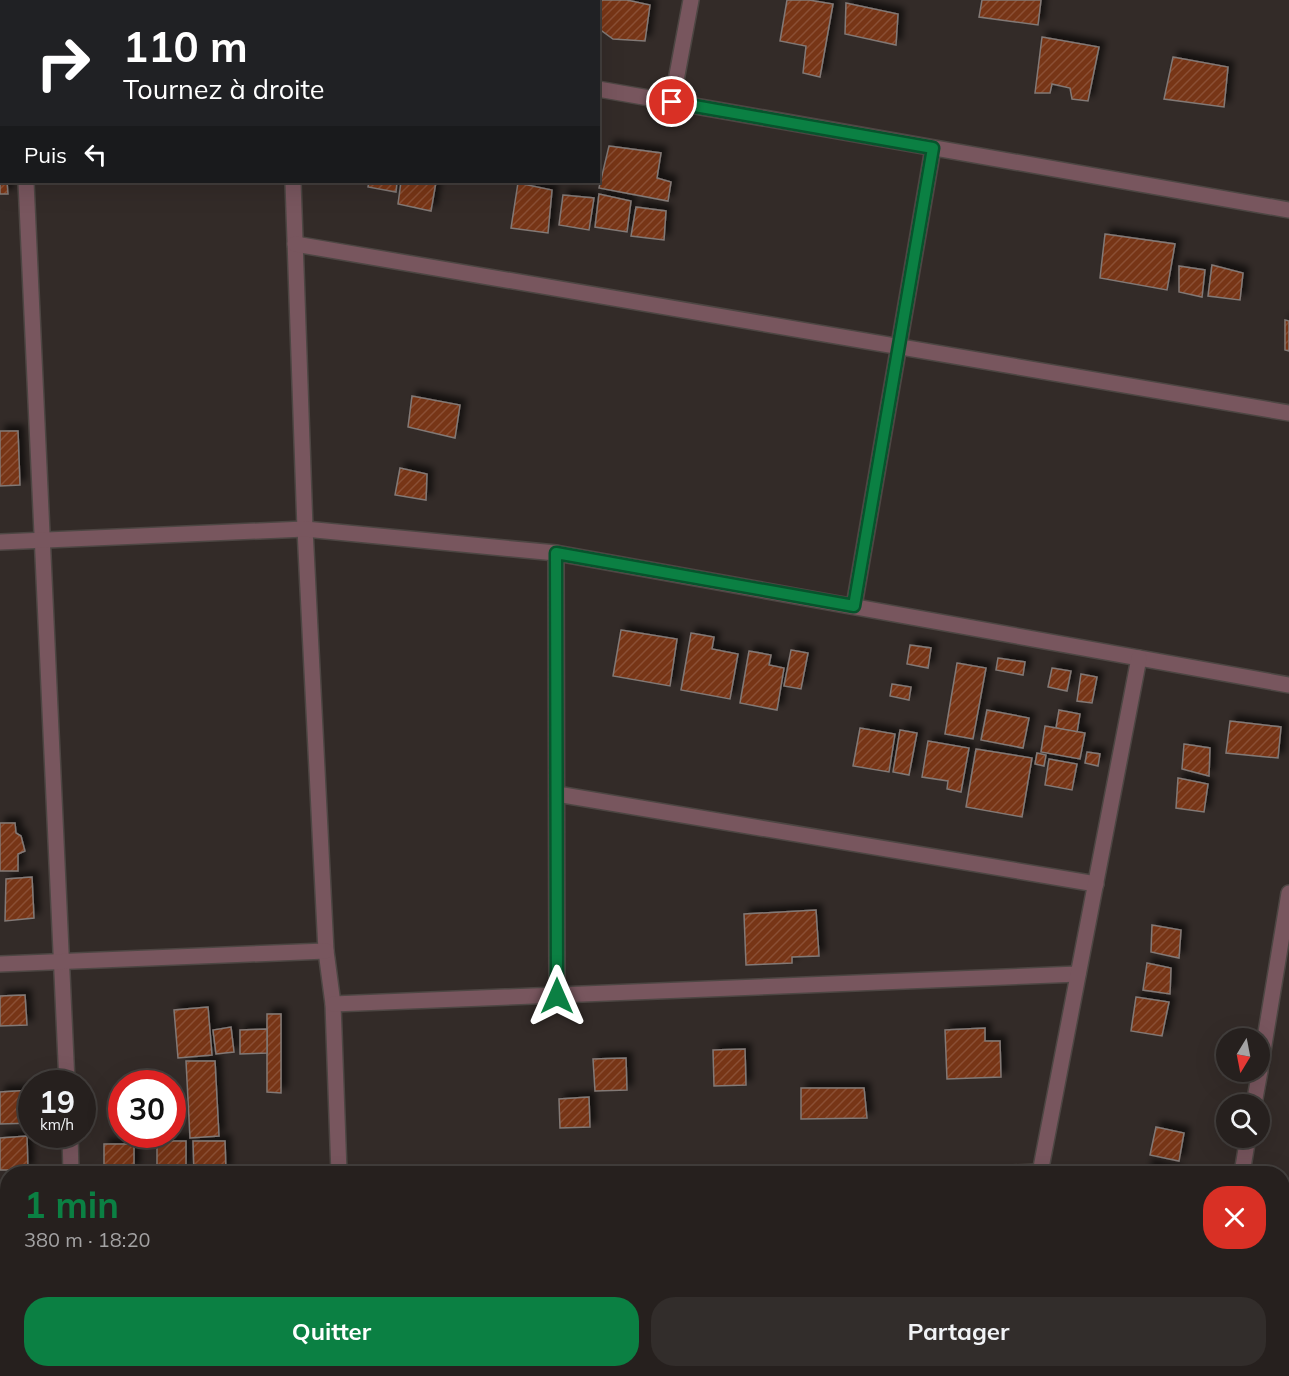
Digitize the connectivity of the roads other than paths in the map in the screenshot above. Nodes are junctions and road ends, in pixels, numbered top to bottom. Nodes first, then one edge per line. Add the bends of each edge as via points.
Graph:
1 (691, 0) edge
2 (600, 89) edge
3 (672, 102) junction
4 (933, 148) junction
5 (26, 183) edge
6 (293, 183) edge
7 (1289, 210) edge
8 (295, 244) junction
9 (899, 346) junction
10 (1289, 413) edge
11 (305, 529) junction
12 (42, 540) junction
13 (0, 542) edge
14 (556, 553) junction
15 (854, 606) junction
16 (1139, 658) junction
17 (1289, 685) edge
18 (556, 794) junction
19 (1096, 884) junction
20 (1289, 893) edge
21 (326, 951) junction
22 (62, 961) junction
23 (0, 964) edge
24 (1078, 974) junction
25 (557, 996) junction
26 (333, 1004) junction
27 (1267, 1028) edge
28 (66, 1070) edge
29 (70, 1148) edge
30 (1246, 1148) edge
31 (71, 1166) edge
32 (339, 1166) edge
33 (1041, 1166) edge
34 (1243, 1166) edge

1 - 3 street
2 - 3 street
3 - 4 street
4 - 7 street
4 - 9 street
5 - 12 street
6 - 8 street
8 - 9 street
8 - 11 street
9 - 10 street
9 - 15 street
11 - 12 street
11 - 14 street
11 - 21 street
12 - 13 street
12 - 22 street
14 - 15 street
14 - 18 street
15 - 16 street
16 - 17 street
16 - 19 street
18 - 19 street
18 - 25 street
19 - 24 street
20 - 27 street
21 - 22 street
21 - 26 street
22 - 23 street
22 - 28 street
24 - 25 street
24 - 33 street
25 - 26 street
26 - 32 street
29 - 31 street
30 - 34 street

